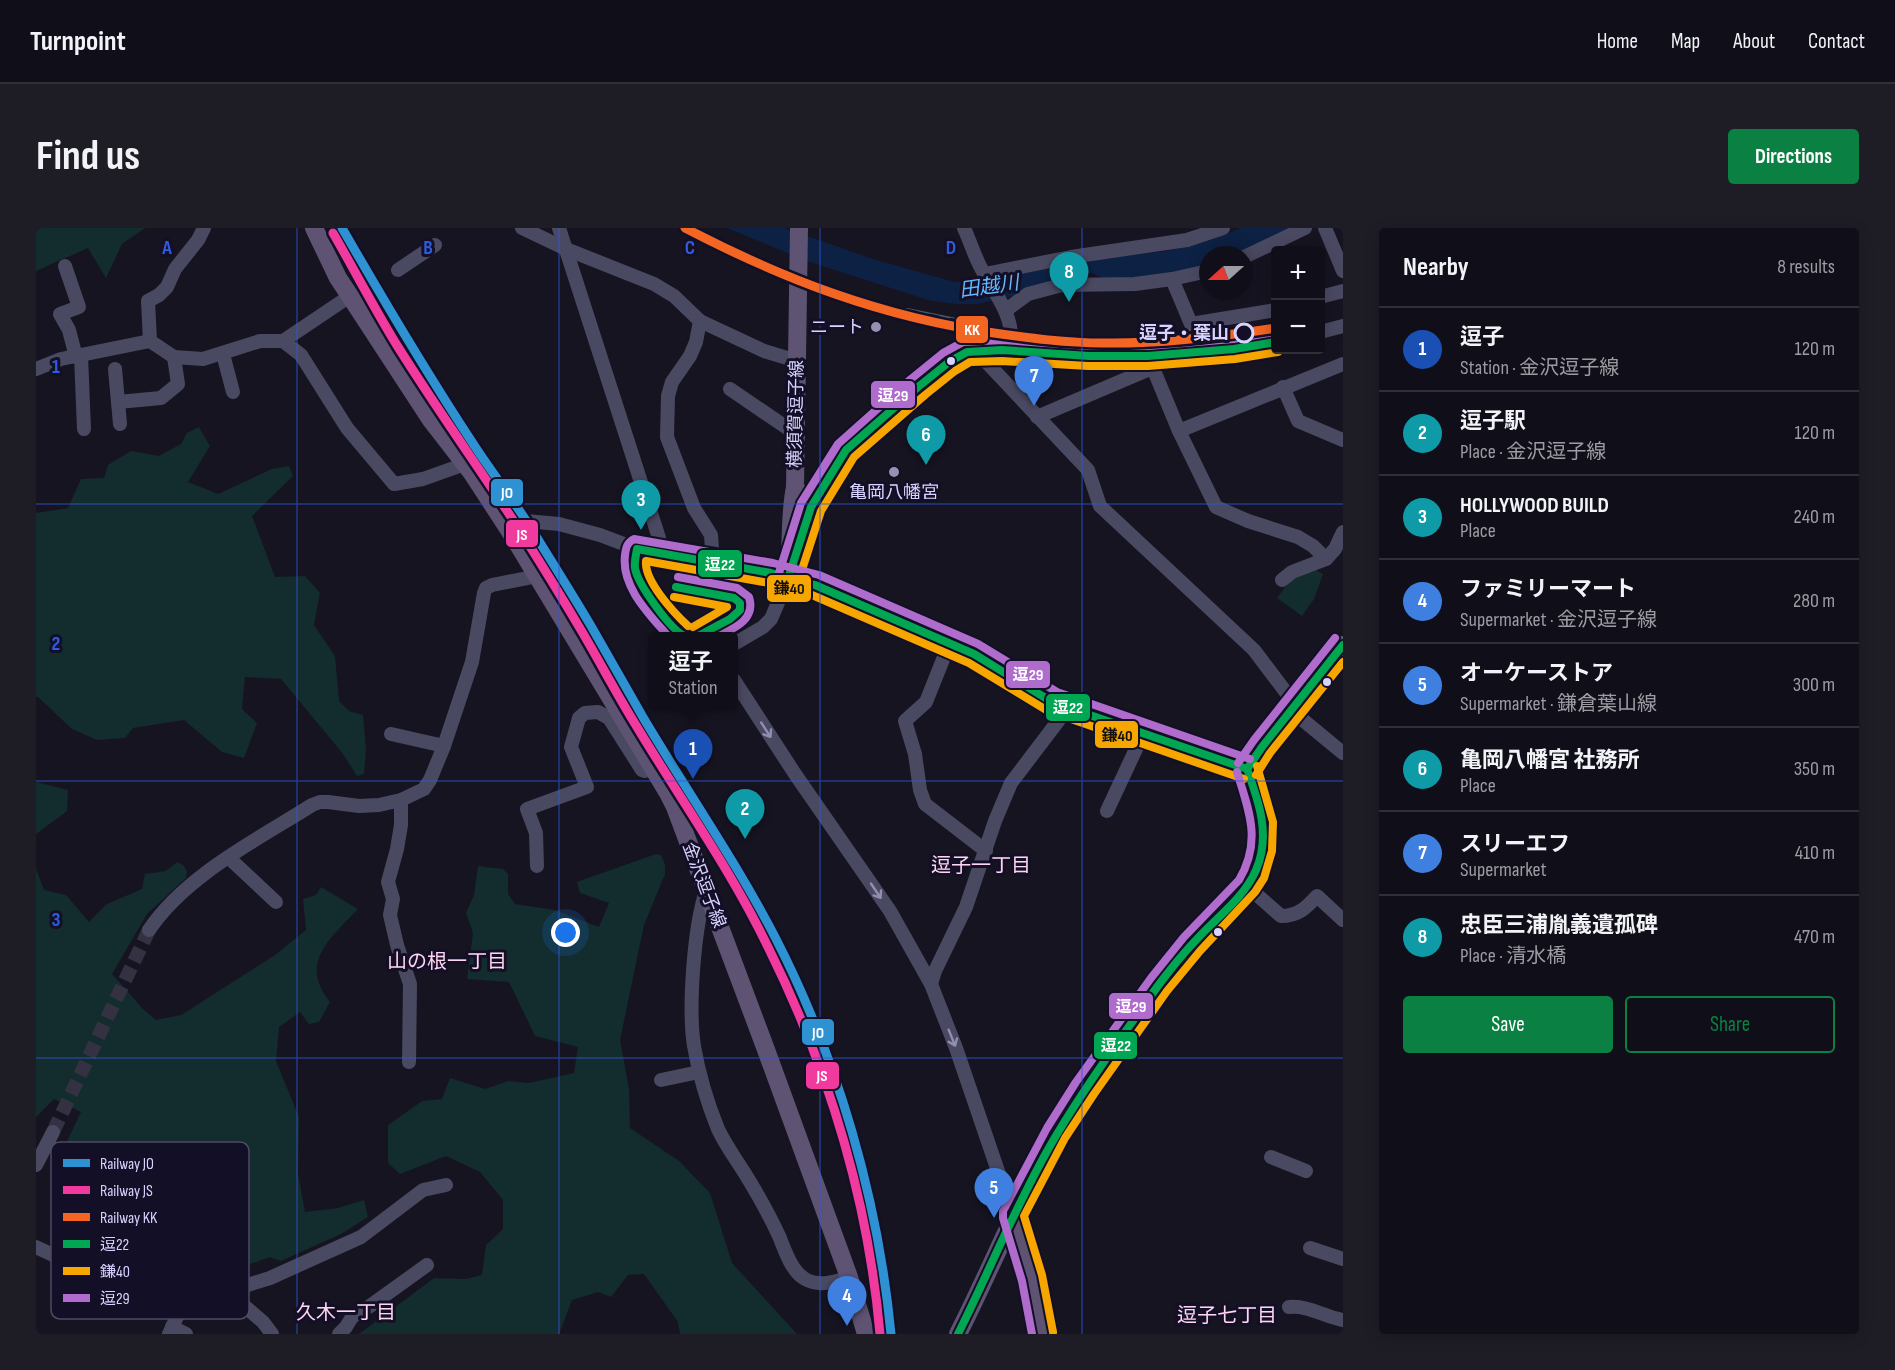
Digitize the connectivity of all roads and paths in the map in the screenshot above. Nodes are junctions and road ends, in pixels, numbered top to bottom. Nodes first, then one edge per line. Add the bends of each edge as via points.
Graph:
1 (204, 228) edge
2 (314, 228) edge
3 (522, 228) edge
4 (558, 228) edge
5 (964, 228) edge
6 (1223, 228) edge
7 (1305, 228) edge
8 (1325, 228) edge
9 (799, 229) edge
10 (435, 245) dead end
11 (566, 249) junction
12 (1253, 253) edge
13 (65, 266) dead end
14 (398, 270) dead end
15 (1343, 271) edge
16 (1199, 273) edge
17 (986, 276) junction
18 (1172, 279) junction
19 (1343, 291) edge
20 (350, 296) junction
21 (1325, 296) edge
22 (1005, 307) junction
23 (1271, 311) edge
24 (700, 321) junction
25 (1343, 326) edge
26 (1325, 331) edge
27 (150, 341) junction
28 (283, 341) junction
29 (1271, 343) edge
30 (976, 351) junction
31 (1011, 351) junction
32 (223, 354) junction
33 (79, 357) junction
34 (174, 357) junction
35 (797, 361) junction
36 (1150, 362) junction
37 (1343, 364) edge
38 (36, 369) edge
39 (114, 369) dead end
40 (1283, 387) junction
41 (730, 389) dead end
42 (232, 392) dead end
43 (118, 402) junction
44 (1037, 417) junction
45 (120, 424) dead end
46 (84, 429) dead end
47 (1179, 431) junction
48 (796, 434) junction
49 (1343, 441) edge
50 (465, 464) junction
51 (795, 487) junction
52 (811, 507) junction
53 (504, 523) junction
54 (1343, 532) edge
55 (658, 553) junction
56 (1326, 559) junction
57 (713, 563) junction
58 (538, 576) junction
59 (788, 579) junction
60 (1282, 580) dead end
61 (738, 642) edge
62 (950, 642) junction
63 (1340, 654) edge
64 (738, 687) edge
65 (1068, 708) junction
66 (1292, 711) junction
67 (391, 734) dead end
68 (1143, 734) junction
69 (444, 746) junction
70 (1343, 753) edge
71 (653, 768) junction
72 (1247, 769) junction
73 (401, 800) junction
74 (1107, 811) dead end
75 (986, 851) junction
76 (229, 858) junction
77 (537, 866) dead end
78 (1247, 886) junction
79 (706, 891) junction
80 (276, 902) dead end
81 (1343, 920) edge
82 (149, 930) tunnel mouth
83 (931, 984) junction
84 (409, 1062) dead end
85 (699, 1072) junction
86 (661, 1080) dead end
87 (53, 1132) tunnel mouth
88 (1272, 1157) dead end
89 (36, 1165) edge
90 (1306, 1171) dead end
91 (446, 1185) dead end
92 (1013, 1215) junction
93 (36, 1247) edge
94 (1310, 1248) dead end
95 (51, 1254) edge
96 (1343, 1258) edge
97 (427, 1265) dead end
98 (849, 1277) junction
99 (249, 1285) edge
100 (1289, 1307) dead end
101 (249, 1310) edge
102 (1343, 1320) edge
103 (170, 1331) edge
104 (186, 1334) edge
105 (272, 1334) edge
106 (339, 1334) edge
107 (866, 1334) edge
108 (958, 1334) edge
109 (1043, 1334) edge

1 - 27 street via 167,287 148,301
2 - 20 main road, 金沢逗子線
3 - 11 street
4 - 11 street
5 - 17 street
6 - 17 street via 1186,240 1071,257
7 - 12 street
8 - 15 street
9 - 35 main road, 横須賀逗子線
10 - 14 street
11 - 24 street via 665,289
11 - 55 street via 659,538
13 - 33 street via 79,307 60,314
16 - 18 street
17 - 22 street
18 - 22 street via 1114,286 1062,285 1028,294
18 - 23 street via 1191,324
19 - 21 street
20 - 28 street
20 - 50 main road, 金沢逗子線 via 431,420
22 - 31 street via 1013,335
24 - 35 street via 764,351
24 - 57 street via 690,356 672,382 666,421 667,437 680,473 694,508 711,535
25 - 26 street
27 - 33 street
27 - 34 street
28 - 32 street via 260,341
28 - 50 street via 301,355 347,428 394,484 423,479
29 - 36 street
30 - 31 street
30 - 44 street
30 - 52 street via 949,362 856,439
31 - 36 street
32 - 34 street via 203,359
32 - 42 street
33 - 38 street
33 - 46 street
34 - 43 street via 178,384 161,398
35 - 48 main road, 横須賀逗子線
36 - 44 street
36 - 47 street
37 - 40 street
39 - 43 street
40 - 47 street
40 - 49 street via 1298,421
41 - 48 street
43 - 45 street
44 - 66 street via 1088,470 1100,506 1254,650 1291,699
47 - 56 street via 1216,507 1298,537
48 - 51 main road, 横須賀逗子線
50 - 53 main road, 金沢逗子線
51 - 52 main road
51 - 59 main road, 横須賀逗子線
52 - 59 street
53 - 55 street via 559,524
53 - 58 main road, 金沢逗子線
54 - 56 street
55 - 57 street
56 - 60 street
57 - 59 street
58 - 69 street via 486,588 472,662
58 - 71 main road, 金沢逗子線
59 - 61 street via 771,619
59 - 62 main road via 832,591
62 - 65 main road
62 - 75 street via 926,702 905,721 925,804
63 - 66 main road
64 -> 83 street via 890,911
65 - 68 main road
65 - 75 street via 1011,783
66 - 70 street
66 - 72 main road
67 - 69 street
68 - 72 main road
68 - 74 street
69 - 73 street via 424,789
71 - 77 street via 642,770 609,718 598,712 579,718 571,747 587,787 527,809 536,833
71 - 79 main road, 金沢逗子線 via 675,807
72 - 78 main road via 1261,809 1264,837
73 - 76 street via 359,806 320,802
73 - 84 street via 401,825 388,882 393,899 390,915 410,984
75 - 83 street
76 - 80 street
76 - 82 street via 189,887
78 - 81 street via 1281,916 1293,916 1317,896
78 - 92 main road via 1159,985 1085,1088 1056,1133
79 - 85 street via 693,983 693,1043
79 - 98 main road, 金沢逗子線
83 -> 92 street
85 - 86 street
85 - 98 street via 719,1130 793,1266 803,1278 813,1282
87 - 89 street
88 - 90 street
91 - 99 street via 423,1190 361,1237
92 - 108 main road
92 - 109 main road via 1032,1278
93 - 95 street
94 - 96 street
97 - 106 street via 352,1317
98 - 107 main road, 金沢逗子線
100 - 102 street via 1300,1305
101 - 105 street
103 - 104 street

